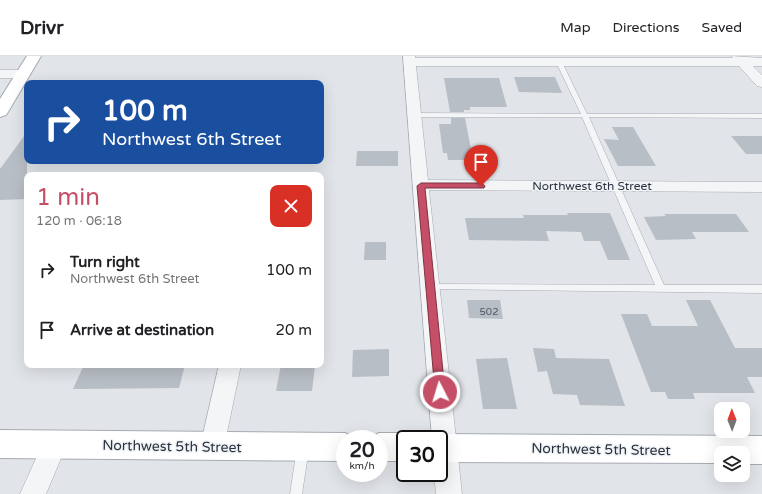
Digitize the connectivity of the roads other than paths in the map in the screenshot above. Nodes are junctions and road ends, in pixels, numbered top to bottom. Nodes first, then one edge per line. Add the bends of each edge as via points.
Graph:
1 (34, 56) edge
2 (409, 59) edge
3 (739, 59) edge
4 (559, 62) junction
5 (762, 62) edge
6 (0, 74) edge
7 (24, 74) junction
8 (762, 83) edge
9 (0, 112) edge
10 (414, 115) junction
11 (585, 116) junction
12 (762, 116) edge
13 (421, 186) junction
14 (616, 187) junction
15 (762, 187) edge
16 (430, 287) junction
17 (661, 288) junction
18 (762, 289) edge
19 (229, 368) edge
20 (441, 430) edge
21 (0, 444) edge
22 (55, 444) junction
23 (212, 447) junction
24 (304, 447) junction
25 (336, 447) edge
26 (448, 448) edge
27 (762, 450) edge
28 (447, 482) edge
29 (32, 494) edge
30 (296, 494) edge
31 (449, 494) edge

1 - 7 street
2 - 4 street
2 - 10 street
3 - 4 street
3 - 5 street
3 - 8 street
4 - 11 lane
6 - 7 street
7 - 9 street
10 - 11 lane
10 - 13 street
11 - 12 lane
11 - 14 lane
13 - 14 street, Northwest 6th Street
13 - 16 street
14 - 15 street, Northwest 6th Street
14 - 17 lane
16 - 17 lane
16 - 20 street
17 - 18 lane
19 - 23 street
21 - 22 street, Northwest 5th Street
22 - 23 street, Northwest 5th Street
22 - 29 street
23 - 24 street, Northwest 5th Street
24 - 25 street, Northwest 5th Street
24 - 30 lane
26 - 27 street, Northwest 5th Street
28 - 31 street

